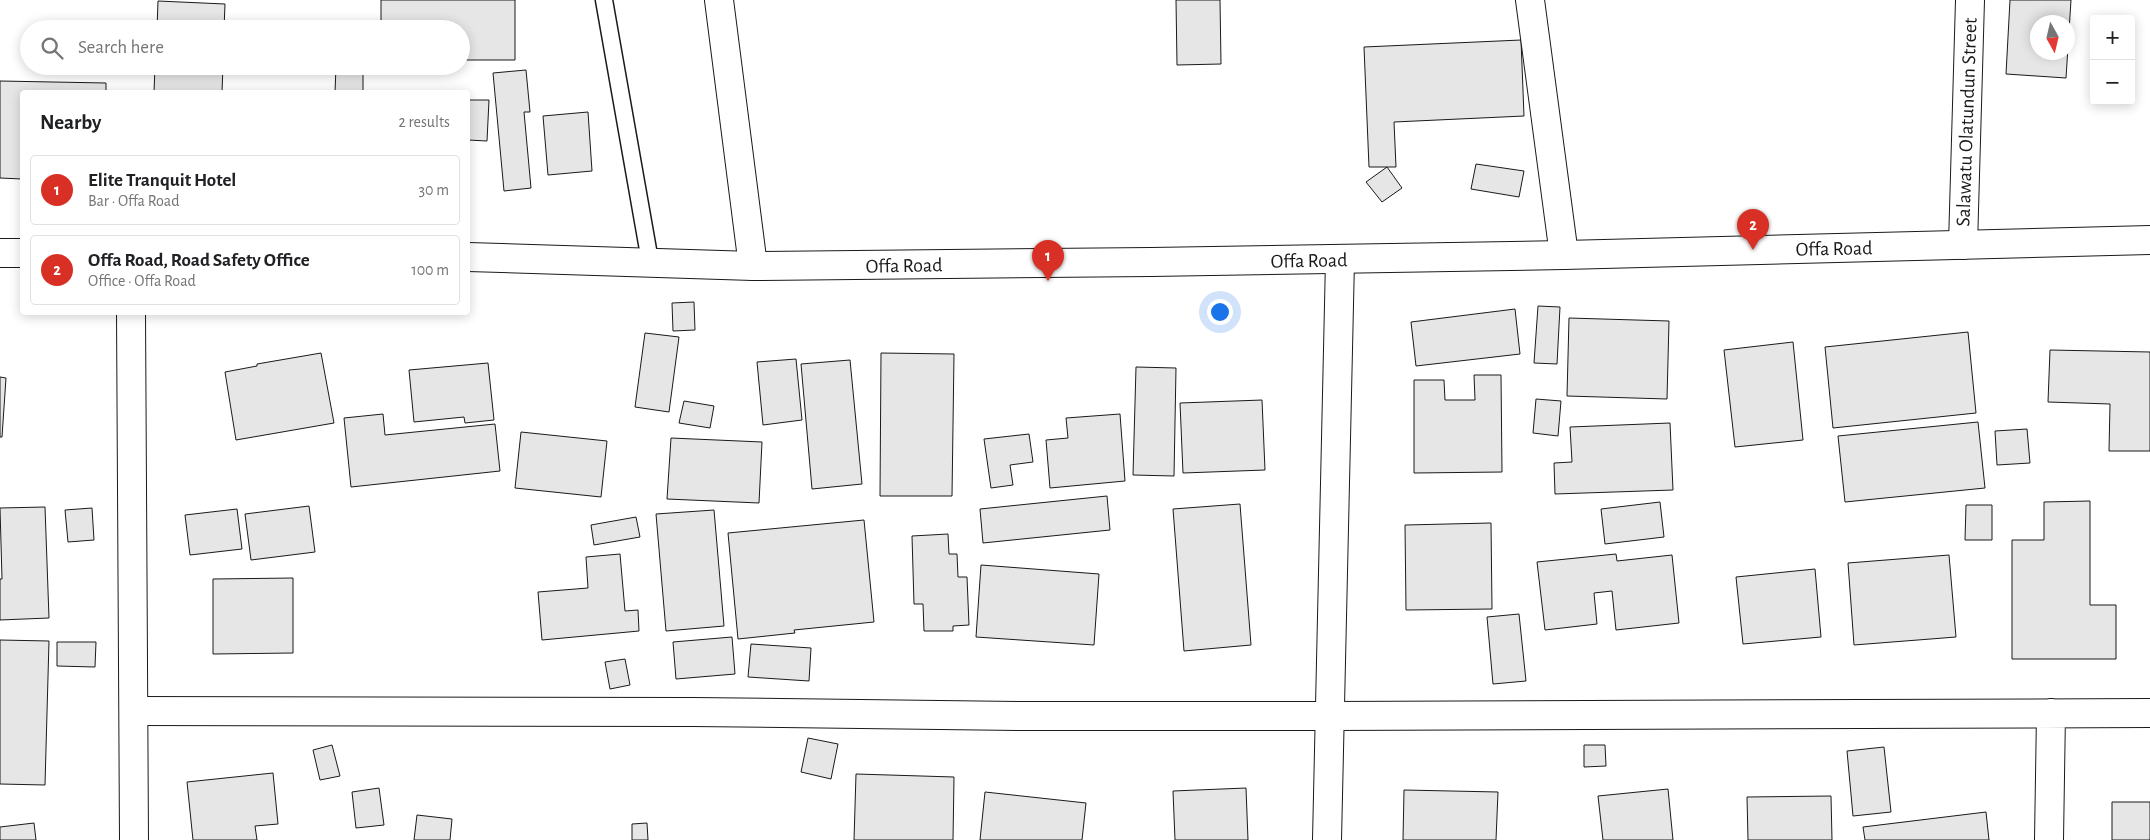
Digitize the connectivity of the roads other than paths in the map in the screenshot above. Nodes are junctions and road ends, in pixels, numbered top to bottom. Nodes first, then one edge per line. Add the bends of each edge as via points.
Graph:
1 (604, 0) edge
2 (719, 0) edge
3 (1530, 0) edge
4 (1970, 0) edge
5 (2150, 240) edge
6 (1963, 245) junction
7 (0, 253) edge
8 (20, 253) edge
9 (1564, 255) junction
10 (470, 257) edge
11 (1340, 260) junction
12 (650, 262) junction
13 (753, 266) junction
14 (131, 315) edge
15 (134, 711) junction
16 (2051, 713) junction
17 (2150, 713) edge
18 (1330, 716) junction
19 (134, 840) edge
20 (1327, 840) edge
21 (2049, 840) edge

1 - 12 lane
2 - 13 street
3 - 9 street
4 - 6 street, Salawatu Olatundun Street
5 - 6 street, Offa Road
6 - 9 street, Offa Road
7 - 8 street
9 - 11 street, Offa Road
10 - 12 street, Offa Road
11 - 13 street, Offa Road
11 - 18 street
12 - 13 street, Offa Road
14 - 15 street
15 - 18 street
15 - 19 street
16 - 17 street
16 - 18 street
16 - 21 street
18 - 20 street

